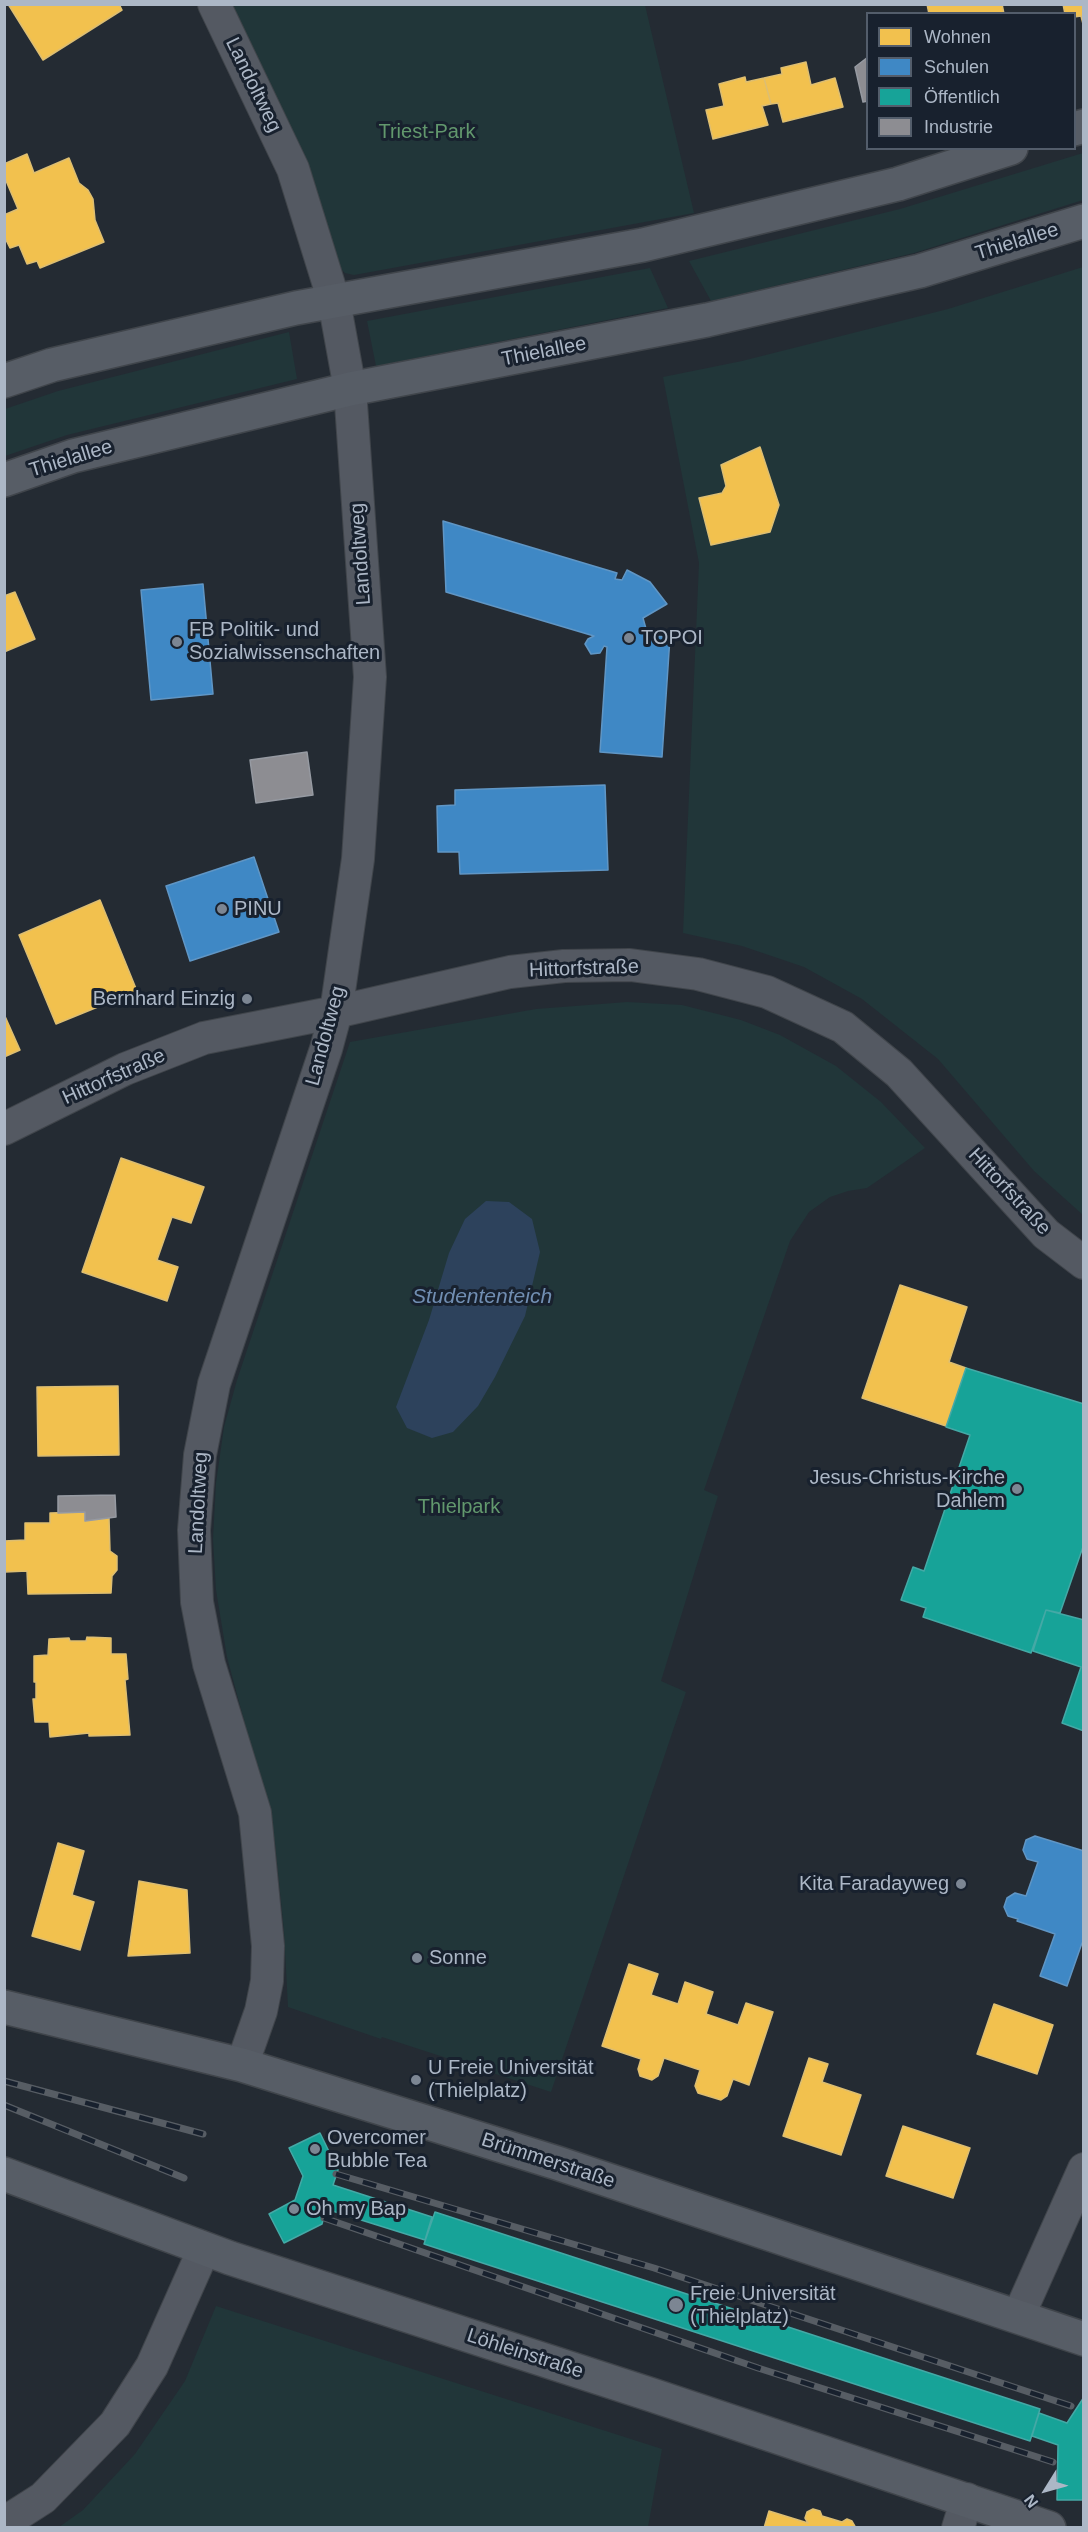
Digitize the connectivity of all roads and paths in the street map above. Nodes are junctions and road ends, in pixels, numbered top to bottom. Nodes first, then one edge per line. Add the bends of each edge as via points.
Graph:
1 (214, 4) edge
2 (1005, 150) edge
3 (1083, 221) edge
4 (334, 301) junction
5 (4, 381) edge
6 (350, 389) junction
7 (4, 480) edge
8 (336, 1012) junction
9 (4, 1129) edge
10 (1083, 1263) edge
11 (4, 2007) edge
12 (242, 2065) junction
13 (1083, 2169) edge
14 (4, 2174) edge
15 (204, 2249) junction
16 (1018, 2317) junction
17 (1083, 2339) edge
18 (962, 2513) edge
19 (4, 2523) edge
20 (1049, 2528) edge

1 - 4 street, Landoltweg via 293,169
2 - 4 main road via 898,184 643,245
3 - 6 main road, Thielallee via 920,271 707,320
4 - 5 main road via 63,363
4 - 6 street, Landoltweg
6 - 7 main road, Thielallee via 73,456
6 - 8 street, Landoltweg via 370,677 358,859
8 - 9 street, Hittorfstraße via 204,1038 125,1069
8 - 10 street, Hittorfstraße via 510,972 564,966 630,964 698,974 767,992 843,1027 899,1073 1046,1234
8 - 12 street, Landoltweg via 214,1384 200,1455 194,1530 197,1602 209,1665 255,1813 268,1946 261,2010
11 - 12 main road, Brümmerstraße
12 - 16 main road, Brümmerstraße via 557,2163
13 - 16 street
14 - 15 main road, Löhleinstraße
15 - 18 main road, Löhleinstraße
15 - 19 street via 152,2366 116,2424 44,2498
16 - 17 main road, Brümmerstraße
18 - 20 main road, Löhleinstraße

